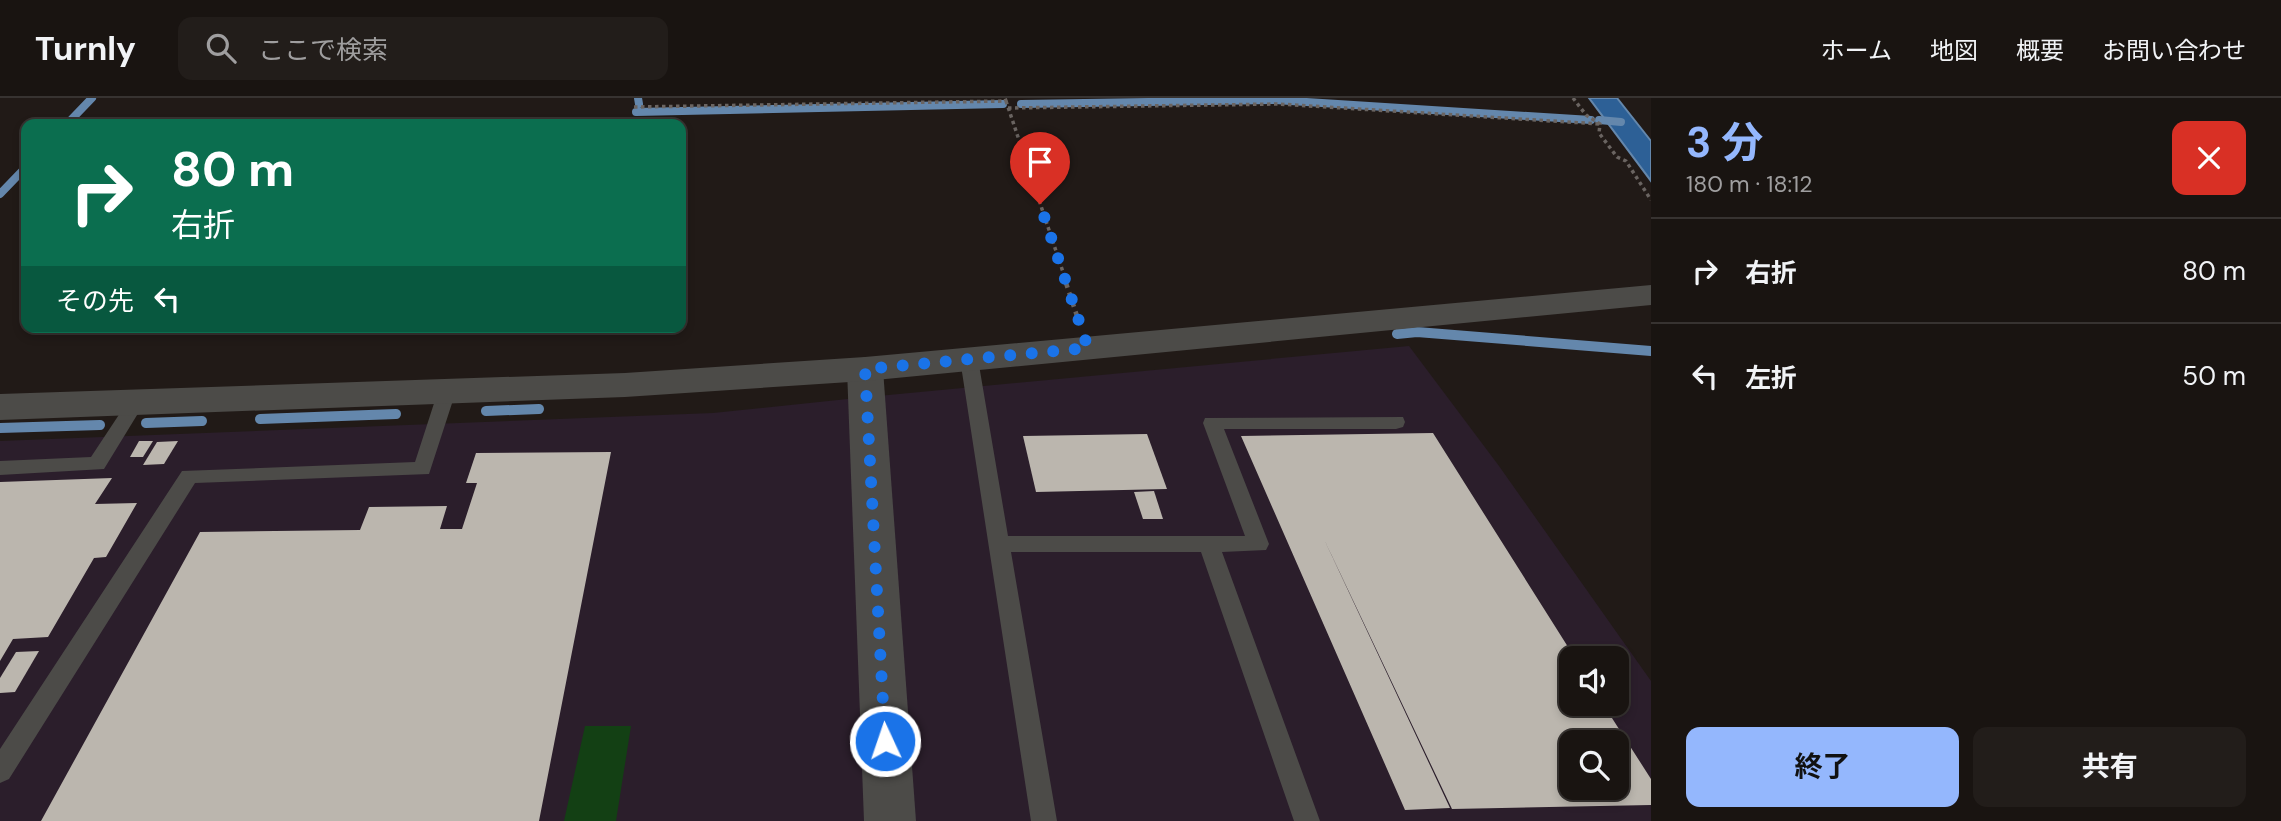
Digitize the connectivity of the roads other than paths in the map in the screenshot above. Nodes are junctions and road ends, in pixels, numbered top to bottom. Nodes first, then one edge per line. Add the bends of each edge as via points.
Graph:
1 (1651, 295) edge
2 (969, 359) junction
3 (865, 369) junction
4 (447, 391) junction
5 (136, 402) junction
6 (0, 407) edge
7 (1396, 422) dead end
8 (0, 468) edge
9 (999, 544) junction
10 (1209, 544) junction
11 (0, 771) edge
12 (890, 821) edge
13 (1044, 821) edge
14 (1307, 821) edge

1 - 2 street
2 - 3 street
2 - 9 lane
3 - 4 street
3 - 12 street
4 - 5 street
4 - 11 lane via 422,469 188,476
5 - 6 street
5 - 8 lane via 97,464
7 - 10 lane via 1212,423 1259,544
9 - 10 lane
9 - 13 lane
10 - 14 lane

